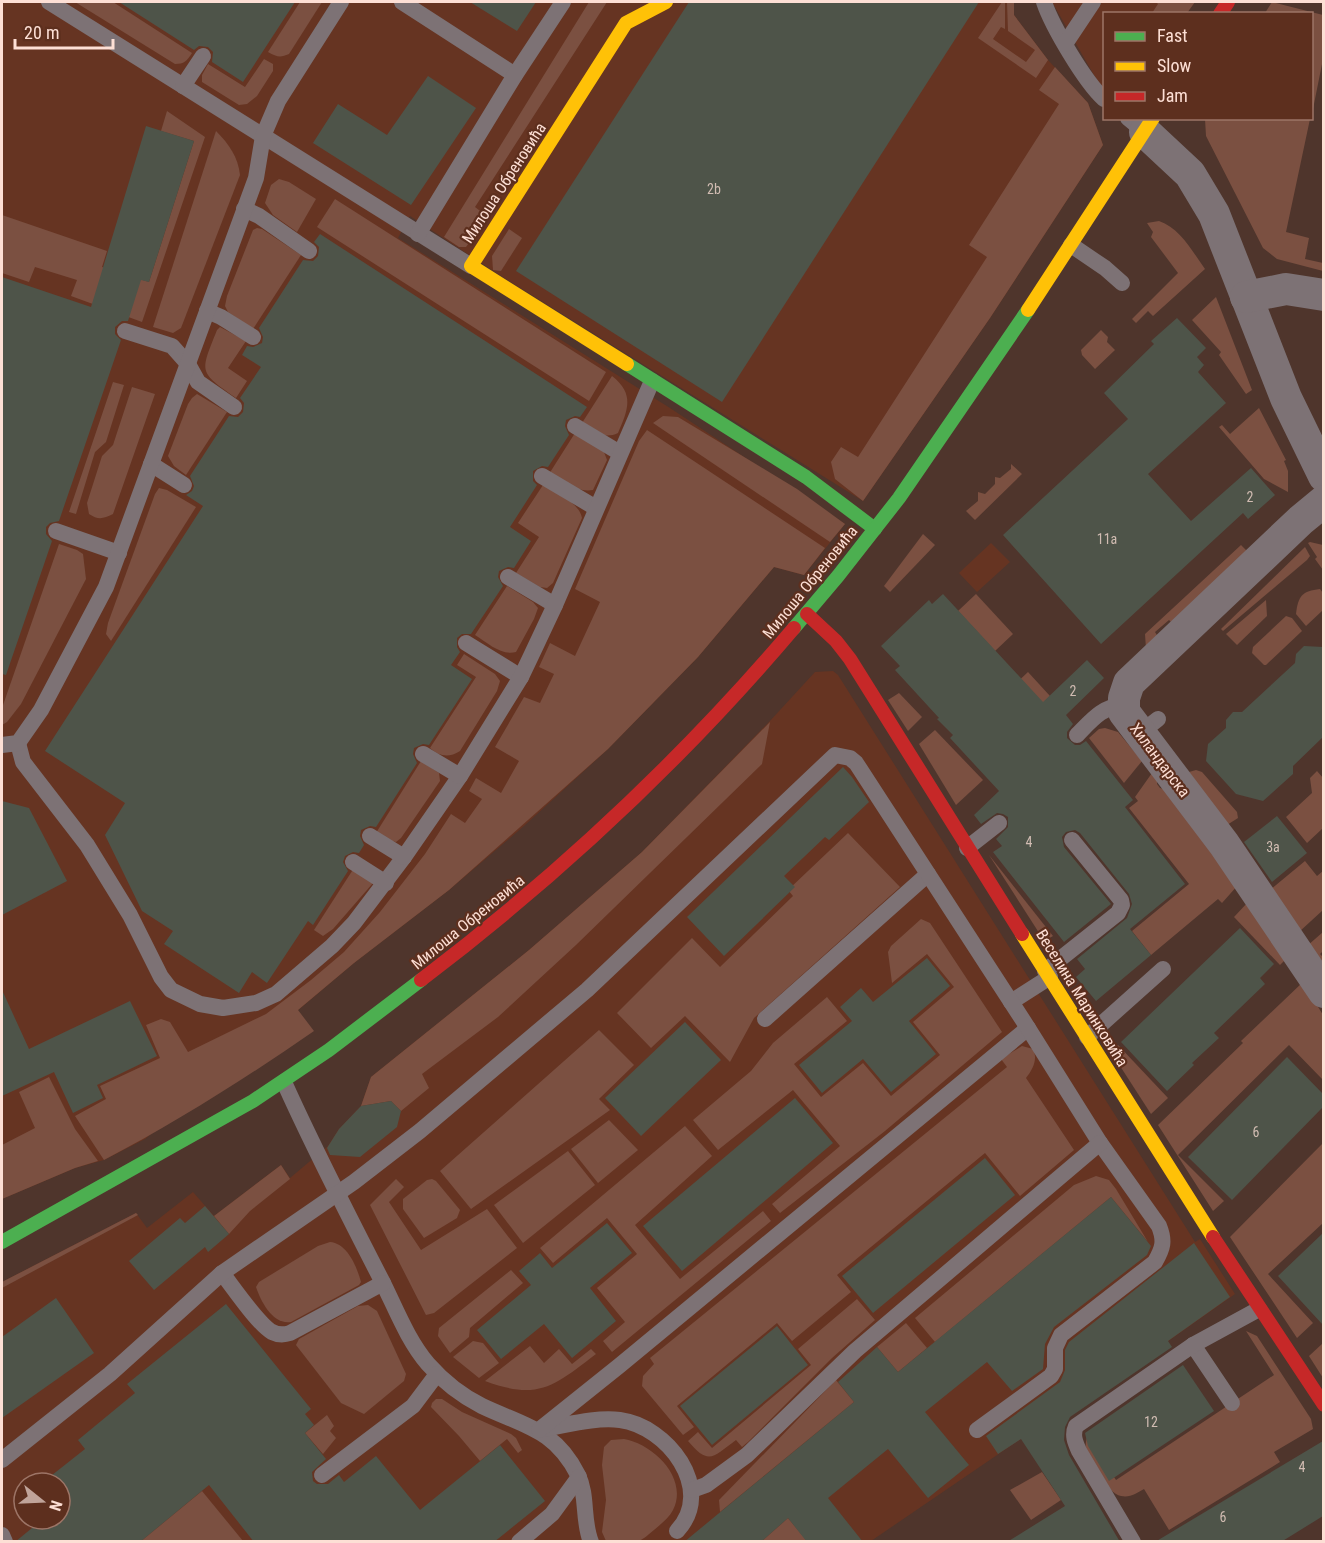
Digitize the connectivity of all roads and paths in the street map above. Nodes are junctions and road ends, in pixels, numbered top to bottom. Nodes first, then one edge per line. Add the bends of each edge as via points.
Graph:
1 (49, 2) edge
2 (341, 2) edge
3 (402, 2) edge
4 (563, 2) edge
5 (666, 2) edge
6 (1044, 2) edge
7 (1093, 2) edge
8 (1065, 44) junction
9 (203, 56) dead end
10 (515, 75) junction
11 (183, 86) junction
12 (1103, 98) edge
13 (1142, 123) edge
14 (263, 136) junction
15 (244, 209) junction
16 (418, 234) junction
17 (1071, 245) junction
18 (309, 251) dead end
19 (471, 266) junction
20 (1122, 283) dead end
21 (1323, 295) edge
22 (1246, 297) junction
23 (207, 311) junction
24 (124, 331) dead end
25 (252, 338) dead end
26 (188, 364) junction
27 (652, 381) junction
28 (234, 407) dead end
29 (575, 426) dead end
30 (620, 453) junction
31 (151, 464) junction
32 (542, 476) dead end
33 (1323, 476) edge
34 (184, 485) dead end
35 (1323, 501) edge
36 (596, 508) junction
37 (875, 529) junction
38 (56, 531) dead end
39 (119, 553) junction
40 (508, 577) dead end
41 (555, 606) junction
42 (807, 614) junction
43 (466, 643) dead end
44 (521, 677) junction
45 (1123, 706) junction
46 (1077, 735) dead end
47 (10, 744) edge
48 (423, 753) dead end
49 (460, 776) junction
50 (999, 823) dead end
51 (370, 836) dead end
52 (1072, 840) dead end
53 (967, 848) junction
54 (404, 857) junction
55 (353, 862) dead end
56 (928, 874) junction
57 (386, 883) junction
58 (1163, 969) dead end
59 (1048, 974) junction
60 (1323, 992) edge
61 (1011, 1002) junction
62 (765, 1019) dead end
63 (1028, 1028) junction
64 (1087, 1037) junction
65 (284, 1082) junction
66 (1100, 1143) junction
67 (338, 1195) junction
68 (2, 1242) edge
69 (222, 1273) junction
70 (383, 1282) junction
71 (1259, 1309) junction
72 (1193, 1346) junction
73 (438, 1374) junction
74 (1232, 1403) dead end
75 (1323, 1405) edge
76 (538, 1430) junction
77 (977, 1430) dead end
78 (2, 1460) edge
79 (322, 1475) dead end
80 (579, 1477) junction
81 (692, 1490) junction
82 (677, 1531) dead end
83 (2, 1535) edge
84 (5, 1542) edge
85 (519, 1542) edge
86 (591, 1542) edge
87 (1133, 1542) edge

1 - 11 lane
2 - 14 lane via 278,101
3 - 10 lane
4 - 10 lane
5 - 19 street, Милоша Обреновића via 626,23
6 - 8 lane
7 - 8 lane
8 - 12 lane
9 - 11 lane
10 - 16 lane
11 - 14 lane
13 - 17 street, Милоша Обреновића
13 - 22 street via 1204,195
14 - 15 lane via 256,178
14 - 16 lane
15 - 18 lane
15 - 23 lane
16 - 19 lane
17 - 20 lane
17 - 37 street, Милоша Обреновића
19 - 27 street, Милоша Обреновића
21 - 22 street via 1286,289
22 - 33 street via 1286,398
23 - 25 lane
23 - 26 lane
24 - 26 lane via 172,346
26 - 28 lane via 198,382
26 - 31 lane
27 - 30 lane
27 - 37 street, Милоша Обреновића via 806,477
29 - 30 lane
30 - 36 lane
31 - 34 lane
31 - 39 lane
32 - 36 lane
35 - 45 street, Хиландарска via 1129,683
36 - 41 lane
37 - 42 street, Милоша Обреновића
38 - 39 lane
39 - 47 lane via 106,586 41,710
40 - 41 lane
41 - 44 lane
42 - 53 street, Веселина Маринковића via 850,659
42 - 65 street, Милоша Обреновића via 702,731 594,838 466,946
43 - 44 lane
44 - 49 lane
45 - 46 lane via 1110,706
45 - 60 street, Хиландарска via 1124,712 1148,726
47 - 57 lane via 87,845 171,990 200,1004 223,1008 256,1003 276,994 332,946
48 - 49 lane
49 - 54 lane
50 - 53 lane
51 - 54 lane
52 - 59 lane via 1122,904 1118,913
53 - 59 street, Веселина Маринковића
54 - 57 lane
55 - 57 lane
56 - 61 lane
56 - 62 lane
56 - 67 lane via 856,763 835,754 587,990
58 - 64 lane
59 - 61 lane
59 - 64 street, Веселина Маринковића
61 - 63 lane
63 - 66 lane
63 - 76 lane
64 - 71 street, Веселина Маринковића
65 - 67 lane
65 - 68 street, Милоша Обреновића
66 - 77 lane via 1159,1226 1163,1247 1155,1262 1061,1335 1051,1376
66 - 81 lane via 855,1351 747,1455 706,1485
67 - 69 lane
67 - 70 lane
69 - 70 lane via 266,1328 283,1335
69 - 78 lane via 110,1374
70 - 73 lane via 413,1342
71 - 72 lane
71 - 75 street, Веселина Маринковића
72 - 74 lane
72 - 87 lane via 1079,1422 1075,1429 1074,1440 1084,1461
73 - 76 lane via 482,1406
73 - 79 lane via 415,1404
76 - 80 lane via 562,1450
76 - 81 lane via 611,1419 642,1426 677,1456
80 - 85 lane via 552,1514
80 - 86 lane
81 - 82 lane via 687,1515
83 - 84 lane

